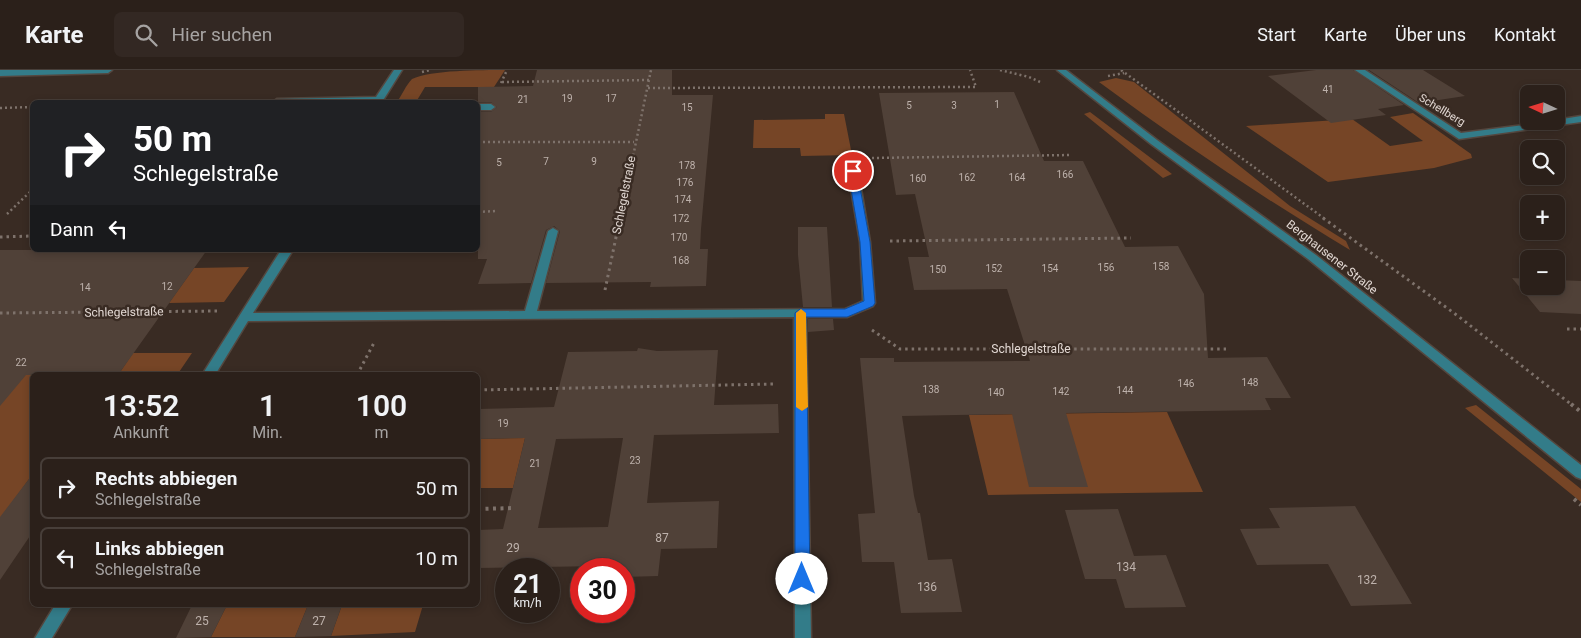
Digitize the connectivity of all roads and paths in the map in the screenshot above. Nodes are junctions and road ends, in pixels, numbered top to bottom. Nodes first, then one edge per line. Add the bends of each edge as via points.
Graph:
1 (108, 70) edge
2 (398, 70) edge
3 (650, 70) edge
4 (970, 70) edge
5 (1000, 70) edge
6 (1061, 70) edge
7 (1121, 70) edge
8 (1359, 70) edge
9 (0, 73) edge
10 (648, 80) junction
11 (502, 82) dead end
12 (1042, 83) dead end
13 (648, 88) junction
14 (380, 100) edge
15 (30, 107) edge
16 (480, 107) edge
17 (491, 107) dead end
18 (0, 108) edge
19 (1581, 119) edge
20 (480, 142) edge
21 (634, 142) junction
22 (1071, 155) dead end
23 (853, 171) joint
24 (30, 192) edge
25 (496, 211) dead end
26 (480, 212) edge
27 (7, 214) dead end
28 (552, 231) dead end
29 (30, 236) edge
30 (0, 237) edge
31 (1131, 238) dead end
32 (865, 242) junction
33 (286, 252) edge
34 (0, 313) edge
35 (600, 313) junction
36 (800, 313) junction
37 (847, 313) junction
38 (247, 314) junction
39 (530, 314) junction
40 (389, 316) junction
41 (1567, 329) dead end
42 (1581, 329) edge
43 (1226, 350) dead end
44 (210, 372) edge
45 (359, 372) edge
46 (802, 384) junction
47 (480, 390) edge
48 (1581, 412) edge
49 (1581, 473) edge
50 (1568, 494) dead end
51 (1581, 505) edge
52 (515, 508) dead end
53 (480, 509) edge
54 (63, 607) edge
55 (43, 638) edge
56 (803, 638) edge

1 - 9 street
2 - 14 street
3 - 10 path
4 - 13 path via 976,87
5 - 12 path via 1029,76
6 - 49 street, Berghausener Straße via 1312,257
7 - 48 path via 1458,316
8 - 19 street, Schellberg via 1459,136
10 - 11 path
10 - 13 path
13 - 21 path
15 - 18 path
16 - 17 street
20 - 21 path, Schlegelstraße
21 - 35 path, Schlegelstraße
22 - 23 path via 870,158
23 - 32 street
24 - 27 path
25 - 26 path
28 - 39 street
29 - 30 path
31 - 32 path
32 - 37 street via 870,303
33 - 38 street
34 - 38 path, Schlegelstraße
35 - 36 street
35 - 39 street
36 - 37 street
36 - 46 street
37 - 43 path, Schlegelstraße via 900,349
38 - 40 street
38 - 44 street
39 - 40 street
40 - 45 path
41 - 42 path
46 - 47 path
46 - 56 street
50 - 51 path
52 - 53 path
54 - 55 street

